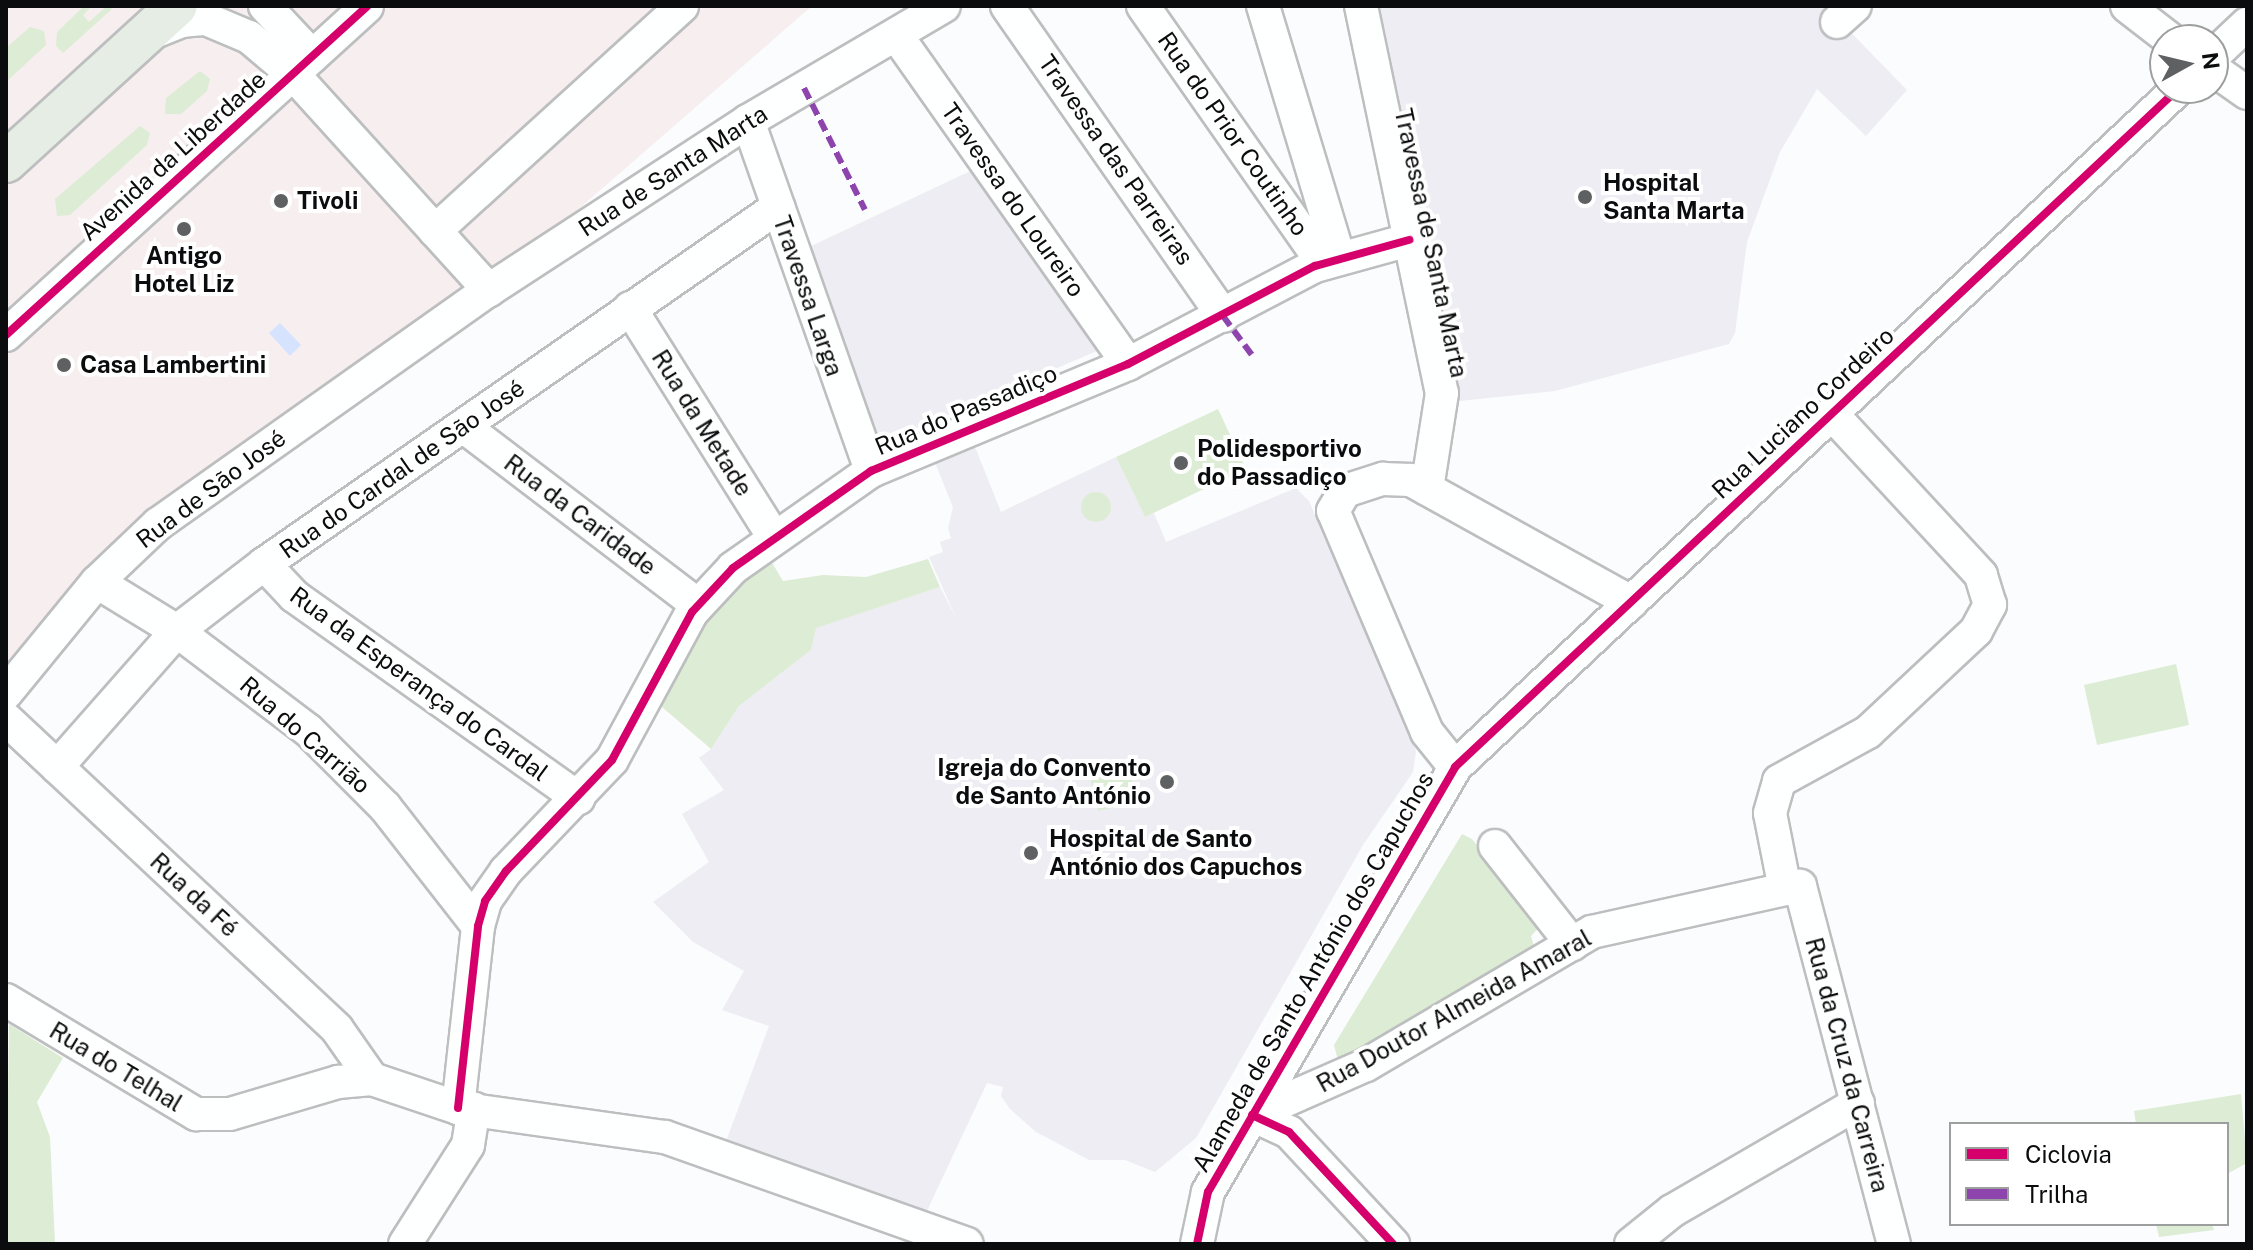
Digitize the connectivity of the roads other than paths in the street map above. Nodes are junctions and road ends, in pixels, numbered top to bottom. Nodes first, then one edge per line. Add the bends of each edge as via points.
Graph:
1 (177, 6) edge
2 (265, 6) edge
3 (367, 6) edge
4 (682, 6) edge
5 (944, 6) edge
6 (1007, 6) edge
7 (1143, 6) edge
8 (1263, 6) edge
9 (1361, 6) edge
10 (2127, 6) edge
11 (2150, 24) edge
12 (2247, 24) edge
13 (144, 36) junction
14 (897, 36) junction
15 (2229, 41) edge
16 (302, 65) junction
17 (2229, 80) edge
18 (2247, 93) edge
19 (2162, 104) edge
20 (748, 121) junction
21 (6, 162) edge
22 (778, 207) junction
23 (435, 231) junction
24 (1409, 240) junction
25 (1331, 260) junction
26 (489, 290) junction
27 (630, 308) junction
28 (1223, 316) junction
29 (6, 335) edge
30 (407, 345) joint
31 (1128, 364) junction
32 (1832, 414) junction
33 (463, 426) junction
34 (871, 471) junction
35 (1427, 489) junction
36 (774, 538) junction
37 (264, 564) junction
38 (97, 582) junction
39 (1631, 602) junction
40 (697, 604) junction
41 (177, 631) junction
42 (6, 693) edge
43 (6, 719) edge
44 (57, 767) junction
45 (1455, 767) junction
46 (578, 798) junction
47 (1495, 846) dead end
48 (1792, 888) junction
49 (478, 926) junction
50 (1572, 944) junction
51 (6, 1000) edge
52 (372, 1079) junction
53 (1858, 1103) junction
54 (466, 1108) junction
55 (1252, 1115) junction
56 (405, 1244) edge
57 (967, 1244) edge
58 (1197, 1244) edge
59 (1393, 1244) edge
60 (1631, 1244) edge
61 (1894, 1244) edge

1 - 13 main road, Avenida da Liberdade
2 - 16 street
3 - 16 street, Avenida da Liberdade
4 - 23 street
5 - 14 street, Rua de Santa Marta
6 - 28 street, Travessa das Parreiras
7 - 25 street, Rua do Prior Coutinho
8 - 25 street
9 - 24 street, Travessa de Santa Marta
10 - 11 street
12 - 15 street
13 - 16 street, Avenida da Liberdade via 181,21 227,24
13 - 21 main road, Avenida da Liberdade
14 - 20 street, Rua de Santa Marta
14 - 31 street, Travessa do Loureiro
16 - 23 street
16 - 29 street, Avenida da Liberdade
17 - 18 street
19 - 32 street, Rua Luciano Cordeiro
20 - 22 street, Travessa Larga
20 - 26 street, Rua de Santa Marta
22 - 27 street, Rua do Cardal de São José
22 - 34 street, Travessa Larga
23 - 26 street
24 - 25 street, Rua do Passadiço
24 - 35 street, Travessa de Santa Marta via 1442,393
25 - 28 street, Rua do Passadiço
26 - 30 street, Rua de Santa Marta
27 - 33 street, Rua do Cardal de São José
27 - 36 street, Rua da Metade
28 - 31 street, Rua do Passadiço
30 - 38 street, Rua de São José via 158,524
31 - 34 street, Rua do Passadiço
32 - 39 street, Rua Luciano Cordeiro
32 - 48 street, Rua da Cruz da Carreira via 1981,575 1990,605 1976,631 1868,732 1797,766 1779,781 1770,813
33 - 37 street, Rua do Cardal de São José
33 - 40 street, Rua da Caridade
34 - 36 street, Rua do Passadiço
35 - 39 street
35 - 45 street via 1411,480 1383,479 1345,491 1333,511 1427,732
36 - 40 street, Rua do Passadiço
37 - 41 street, Rua do Cardal de São José
37 - 46 street, Rua da Esperança do Cardal via 294,596
38 - 41 street, Rua do Carrião
38 - 42 street, Rua de São José
39 - 45 street, Rua Luciano Cordeiro
40 - 46 street, Rua do Passadiço via 612,760
41 - 44 street, Rua do Cardal de São José
41 - 49 street, Rua do Carrião via 277,705 366,785
43 - 44 street, Rua da Fé
44 - 52 street, Rua da Fé via 337,1029
45 - 55 street, Alameda de Santo António dos Capuchos
46 - 49 street, Rua do Passadiço via 500,877
47 - 50 street
48 - 50 street, Rua Doutor Almeida Amaral via 1631,920
48 - 53 street, Rua da Cruz da Carreira
49 - 54 street, Rua do Passadiço
50 - 55 street, Rua Doutor Almeida Amaral via 1366,1065
51 - 52 street, Rua do Telhal via 196,1114 230,1114 338,1082
52 - 54 street
53 - 60 street via 1672,1211
53 - 61 street, Rua da Cruz da Carreira
54 - 56 street, Rua do Passadiço via 468,1145
54 - 57 street via 665,1137
55 - 58 street, Alameda de Santo António dos Capuchos via 1208,1192
55 - 59 street via 1289,1132

